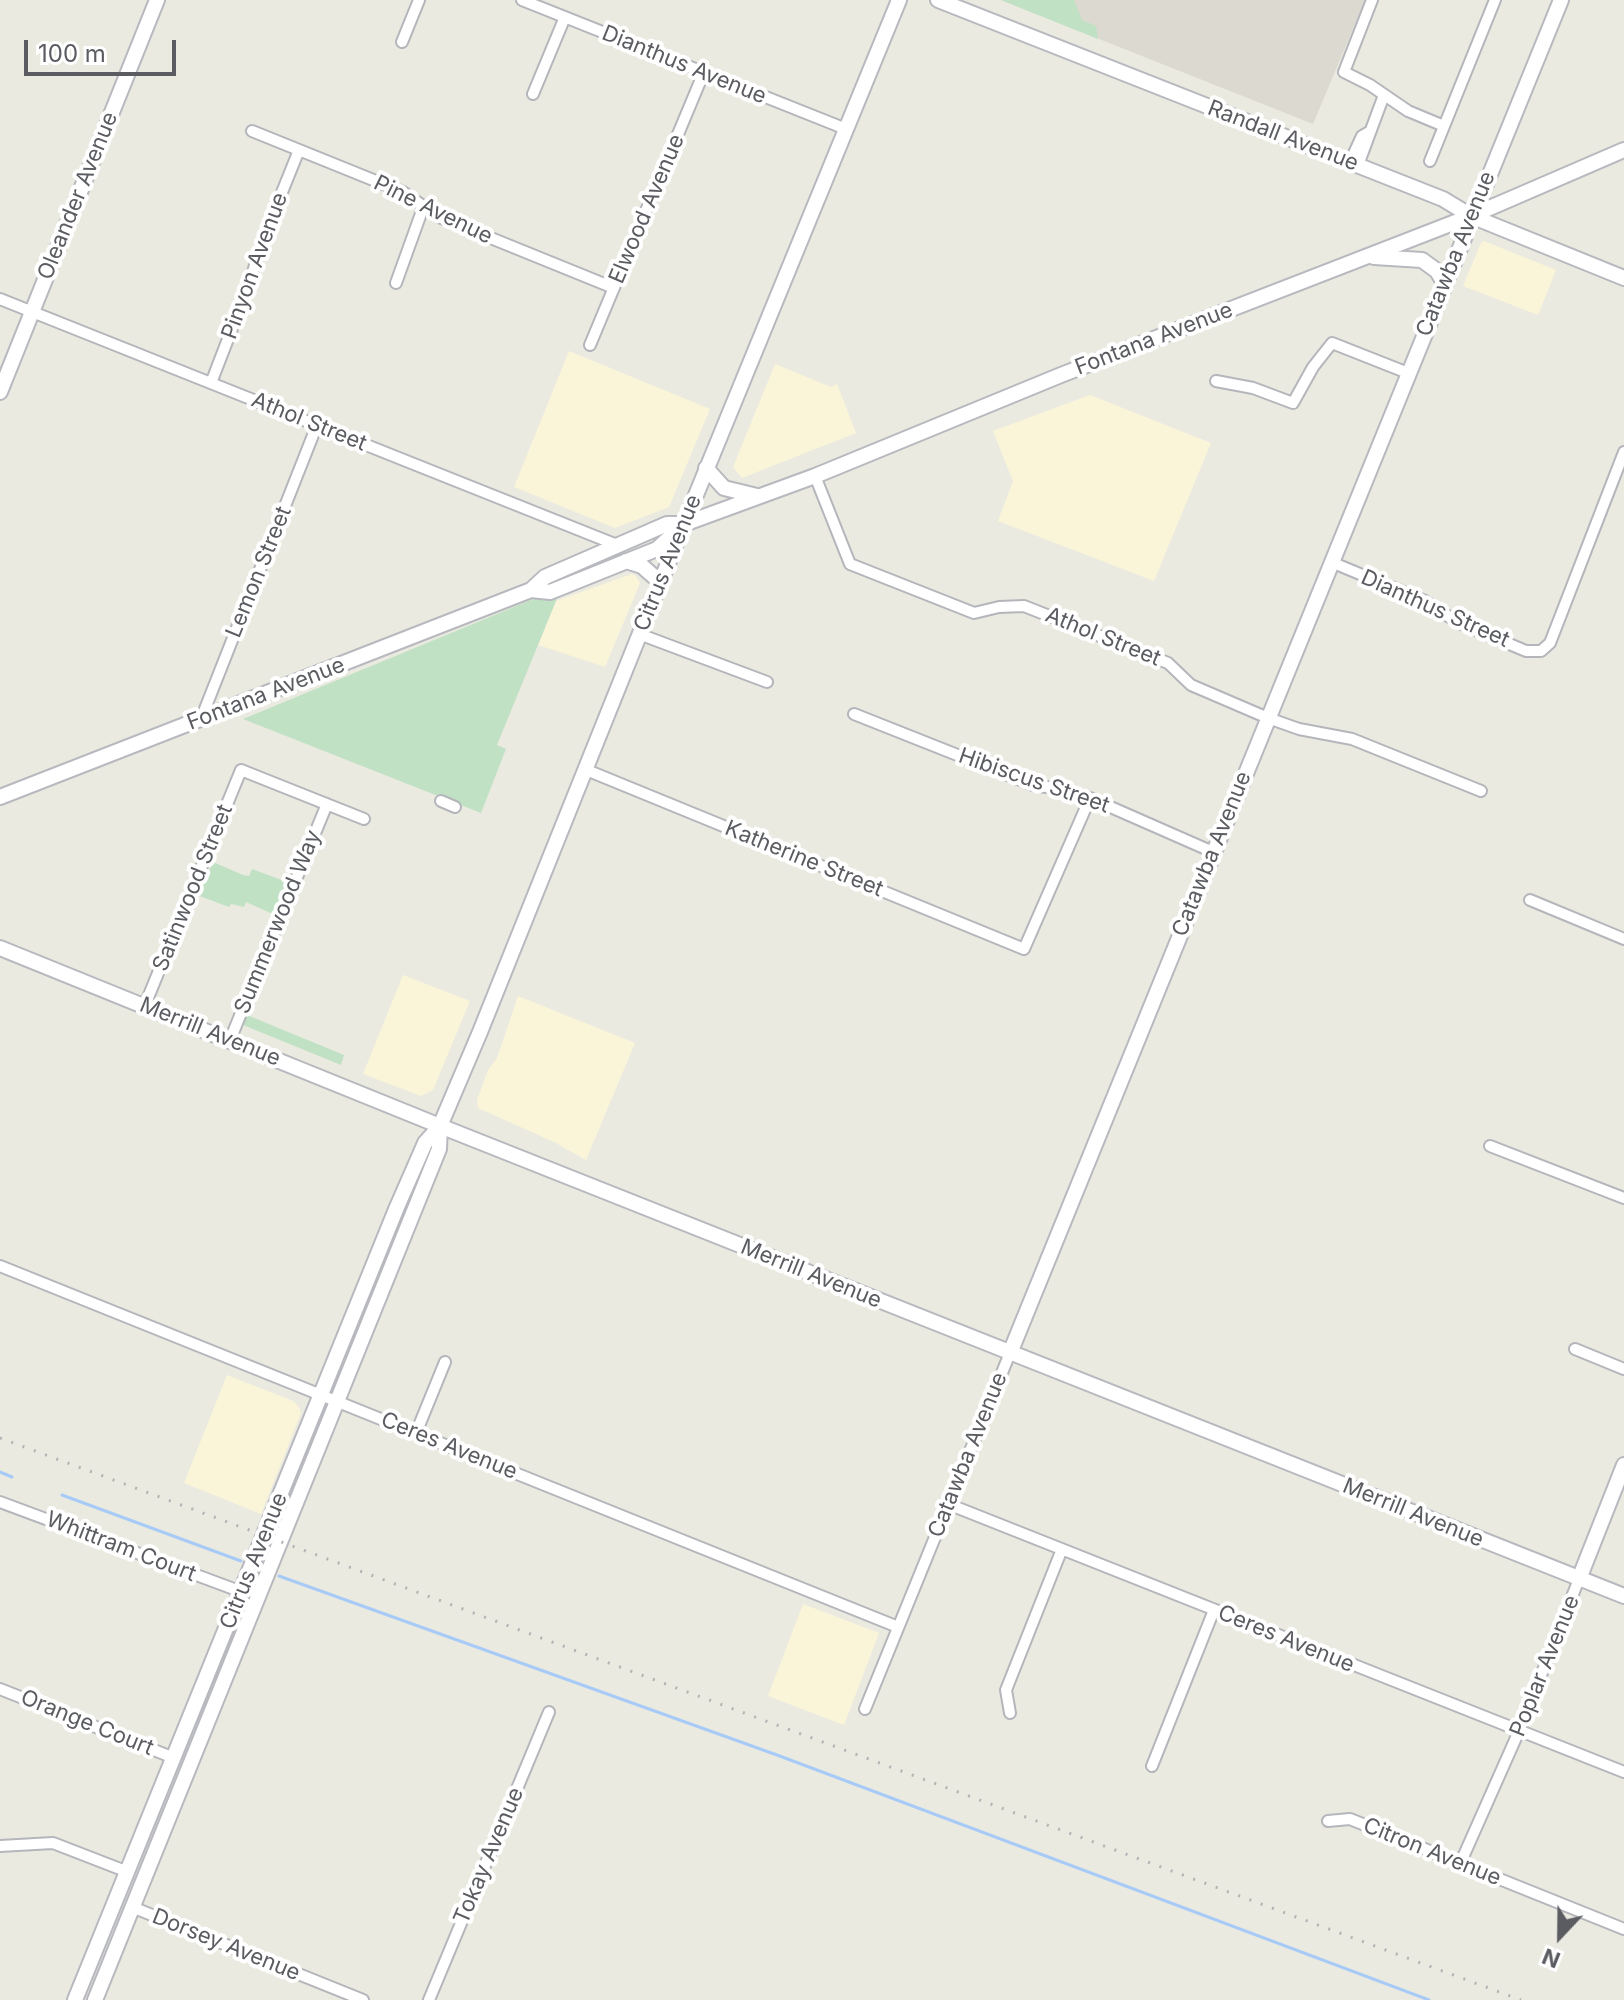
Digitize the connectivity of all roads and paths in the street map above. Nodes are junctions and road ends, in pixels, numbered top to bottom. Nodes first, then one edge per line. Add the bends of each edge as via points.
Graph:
1 (157, 0) edge
2 (419, 0) edge
3 (522, 0) edge
4 (899, 0) edge
5 (938, 0) edge
6 (1372, 0) edge
7 (1495, 0) edge
8 (1561, 0) edge
9 (565, 17) junction
10 (402, 42) dead end
11 (704, 72) junction
12 (533, 94) dead end
13 (1384, 95) junction
14 (1444, 126) junction
15 (846, 129) junction
16 (252, 131) dead end
17 (299, 150) junction
18 (1624, 150) edge
19 (1430, 161) dead end
20 (1354, 164) junction
21 (423, 208) junction
22 (1471, 216) junction
23 (1366, 257) junction
24 (1624, 278) edge
25 (396, 283) dead end
26 (1444, 283) junction
27 (614, 288) junction
28 (0, 299) edge
29 (32, 312) junction
30 (590, 345) dead end
31 (1408, 373) junction
32 (1216, 381) dead end
33 (211, 383) junction
34 (0, 392) edge
35 (317, 425) junction
36 (1624, 452) edge
37 (706, 468) junction
38 (815, 476) junction
39 (757, 496) junction
40 (684, 524) junction
41 (617, 545) junction
42 (626, 561) junction
43 (1331, 562) junction
44 (660, 582) junction
45 (531, 590) junction
46 (639, 634) junction
47 (767, 682) dead end
48 (854, 714) dead end
49 (1268, 718) junction
50 (201, 719) junction
51 (584, 769) junction
52 (1481, 791) dead end
53 (0, 797) edge
54 (1090, 798) junction
55 (441, 801) dead end
56 (327, 804) junction
57 (455, 807) dead end
58 (364, 819) dead end
59 (1213, 852) junction
60 (1530, 900) dead end
61 (1624, 939) edge
62 (0, 948) edge
63 (145, 1005) junction
64 (230, 1040) junction
65 (440, 1126) junction
66 (1490, 1146) dead end
67 (1624, 1198) edge
68 (0, 1266) edge
69 (1575, 1349) dead end
70 (1010, 1353) junction
71 (445, 1362) dead end
72 (1624, 1369) edge
73 (322, 1395) junction
74 (338, 1402) junction
75 (416, 1433) junction
76 (1624, 1465) edge
77 (0, 1502) edge
78 (948, 1504) junction
79 (1062, 1549) junction
80 (1579, 1579) junction
81 (242, 1592) junction
82 (1624, 1596) edge
83 (1214, 1610) junction
84 (898, 1627) junction
85 (0, 1689) edge
86 (865, 1709) dead end
87 (549, 1712) dead end
88 (1010, 1713) dead end
89 (1519, 1731) junction
90 (174, 1758) junction
91 (1152, 1766) dead end
92 (1624, 1772) edge
93 (1328, 1821) dead end
94 (0, 1846) edge
95 (1460, 1864) junction
96 (128, 1872) junction
97 (132, 1907) junction
98 (1624, 1929) edge
99 (75, 2000) edge
100 (95, 2000) edge
101 (363, 2000) edge
102 (429, 2000) edge

1 - 29 main road, Oleander Avenue
2 - 10 street
3 - 9 street, Dianthus Avenue
4 - 15 main road, Citrus Avenue
5 - 20 main road, Randall Avenue
6 - 13 street via 1344,72
7 - 14 street
8 - 22 main road, Catawba Avenue
9 - 11 street, Dianthus Avenue
9 - 12 street
11 - 15 street, Dianthus Avenue
11 - 27 street, Elwood Avenue
13 - 14 street
13 - 20 street
14 - 19 street
15 - 37 main road, Citrus Avenue
16 - 17 street, Pine Avenue
17 - 21 street, Pine Avenue via 403,192
17 - 33 street, Pinyon Avenue
18 - 22 main road, Fontana Avenue
20 - 22 main road, Randall Avenue via 1443,199
21 - 25 street
21 - 27 street, Pine Avenue
22 - 23 main road, Fontana Avenue
22 - 24 main road, Randall Avenue
22 - 26 main road, Catawba Avenue
23 - 26 main road via 1422,260
23 - 38 main road, Fontana Avenue
26 - 31 main road, Catawba Avenue
27 - 30 street, Elwood Avenue
28 - 29 street, Athol Street
29 - 33 street, Athol Street
29 - 34 main road, Oleander Avenue
31 - 32 street via 1332,343 1293,403
31 - 43 main road, Catawba Avenue
33 - 35 street, Athol Street
35 - 41 street, Athol Street
35 - 50 street, Lemon Street
36 - 43 street, Dianthus Street via 1550,643 1541,651 1526,651 1457,622 1425,601
37 - 39 main road via 724,488
37 - 40 main road, Citrus Avenue
38 - 39 main road, Fontana Avenue
38 - 49 street, Athol Street via 850,564 974,613 1024,606 1168,663 1191,685
39 - 40 main road, Fontana Avenue
40 - 41 main road, Fontana Avenue via 667,524
40 - 42 main road, Fontana Avenue via 657,549
40 - 44 main road, Citrus Avenue
41 - 45 main road, Fontana Avenue via 545,577
42 - 44 main road via 642,566
42 - 45 main road, Fontana Avenue via 550,592
43 - 49 main road, Catawba Avenue
44 - 46 main road, Citrus Avenue
45 - 50 main road, Fontana Avenue
46 - 47 street
46 - 51 main road, Citrus Avenue
48 - 54 street, Hibiscus Street via 1033,785
49 - 52 street, Athol Street via 1352,739
49 - 59 main road, Catawba Avenue
50 - 53 main road, Fontana Avenue
51 - 54 street, Katherine Street via 1024,949
51 - 65 main road, Citrus Avenue
54 - 59 street, Hibiscus Street
55 - 57 street
56 - 58 street
56 - 63 street, Satinwood Street via 241,770
56 - 64 street, Summerwood Way
59 - 70 main road, Catawba Avenue
60 - 61 street
62 - 63 main road, Merrill Avenue
63 - 64 main road, Merrill Avenue
64 - 65 main road, Merrill Avenue
65 - 70 main road, Merrill Avenue
65 - 73 main road, Citrus Avenue via 425,1143
65 - 74 main road, Citrus Avenue via 439,1149
66 - 67 street
68 - 73 street, Ceres Avenue
69 - 72 street
70 - 78 street, Catawba Avenue
70 - 80 main road, Merrill Avenue
71 - 75 street
73 - 74 street, Ceres Avenue
73 - 81 main road, Citrus Avenue
74 - 75 street, Ceres Avenue
74 - 97 main road, Citrus Avenue
75 - 84 street, Ceres Avenue
76 - 80 main road, Poplar Avenue
77 - 81 street, Whittram Court
78 - 79 street, Ceres Avenue
78 - 84 street, Catawba Avenue
79 - 83 street, Ceres Avenue
79 - 88 street via 1006,1690
80 - 82 main road, Merrill Avenue
80 - 89 street, Poplar Avenue
81 - 90 main road, Citrus Avenue
83 - 89 street, Ceres Avenue
83 - 91 street
84 - 86 street, Catawba Avenue
85 - 90 street, Orange Court
87 - 102 street, Tokay Avenue
89 - 92 street, Ceres Avenue
89 - 95 street, Poplar Avenue
90 - 96 main road, Citrus Avenue
93 - 95 street, Citron Avenue via 1350,1819
94 - 96 street via 53,1843
95 - 98 street, Citron Avenue
96 - 99 main road, Citrus Avenue
97 - 100 main road, Citrus Avenue
97 - 101 street, Dorsey Avenue

